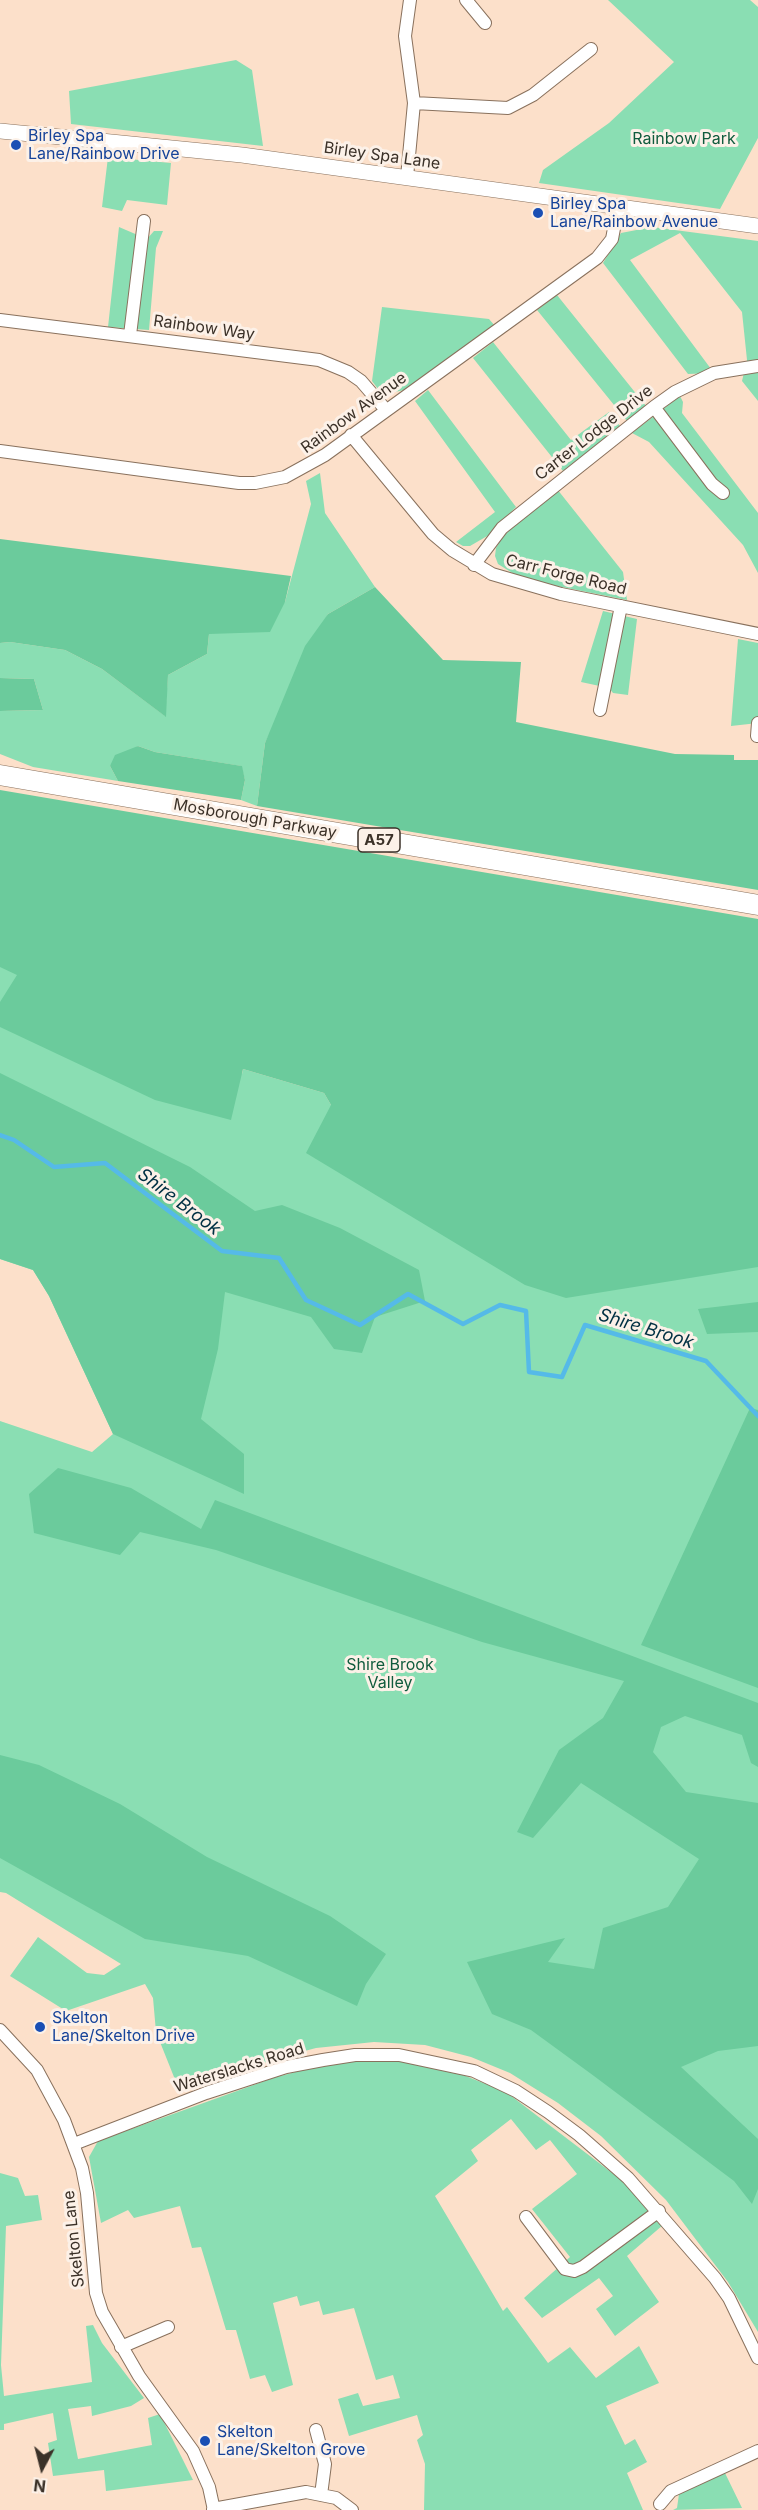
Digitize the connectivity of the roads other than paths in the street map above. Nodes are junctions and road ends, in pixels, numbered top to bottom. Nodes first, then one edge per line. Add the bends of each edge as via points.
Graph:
1 (410, 0) edge
2 (466, 0) edge
3 (486, 23) dead end
4 (591, 50) dead end
5 (414, 103) junction
6 (0, 131) edge
7 (407, 177) junction
8 (618, 207) junction
9 (144, 221) dead end
10 (758, 226) edge
11 (0, 320) edge
12 (130, 334) junction
13 (758, 366) edge
14 (654, 406) junction
15 (386, 410) junction
16 (351, 435) junction
17 (0, 451) edge
18 (723, 494) dead end
19 (474, 565) junction
20 (621, 606) junction
21 (758, 634) edge
22 (600, 710) dead end
23 (0, 775) edge
24 (758, 905) edge
25 (0, 2030) edge
26 (74, 2144) junction
27 (659, 2211) junction
28 (526, 2217) dead end
29 (168, 2327) dead end
30 (121, 2347) junction
31 (758, 2358) edge
32 (316, 2430) dead end
33 (758, 2451) edge
34 (321, 2494) junction
35 (660, 2504) dead end
36 (213, 2509) edge
37 (352, 2510) edge

1 - 5 street via 405,36
2 - 3 street
4 - 5 street via 533,95 508,108
5 - 7 street
6 - 7 street, Birley Spa Lane via 242,155
7 - 8 street, Birley Spa Lane
8 - 10 street, Birley Spa Lane
8 - 15 street, Rainbow Avenue via 612,239 597,258
9 - 12 street
11 - 12 street, Rainbow Way
12 - 15 street, Rainbow Way via 319,360 361,381
13 - 14 street, Carter Lodge Drive via 714,373
14 - 18 street via 711,484
14 - 19 street, Carter Lodge Drive via 502,528
15 - 16 street, Rainbow Avenue
16 - 17 street, Rainbow Avenue via 306,468 255,483
16 - 19 street, Carr Forge Road via 433,534
19 - 20 street, Carr Forge Road via 513,582
20 - 21 street, Carr Forge Road
20 - 22 street
23 - 24 highway, Mosborough Parkway / A57
25 - 26 street, Skelton Lane via 37,2070
26 - 27 street, Waterslacks Road via 286,2067 355,2055 399,2055 474,2071 516,2091 579,2135
26 - 30 street, Skelton Lane via 87,2193 96,2293
27 - 28 street via 574,2271 565,2269
27 - 31 street, Waterslacks Road via 729,2298
29 - 30 street
30 - 36 street, Skelton Lane via 193,2451 209,2487
32 - 34 street via 325,2464
33 - 35 street via 671,2491
34 - 36 street via 306,2492
34 - 37 street via 336,2498

